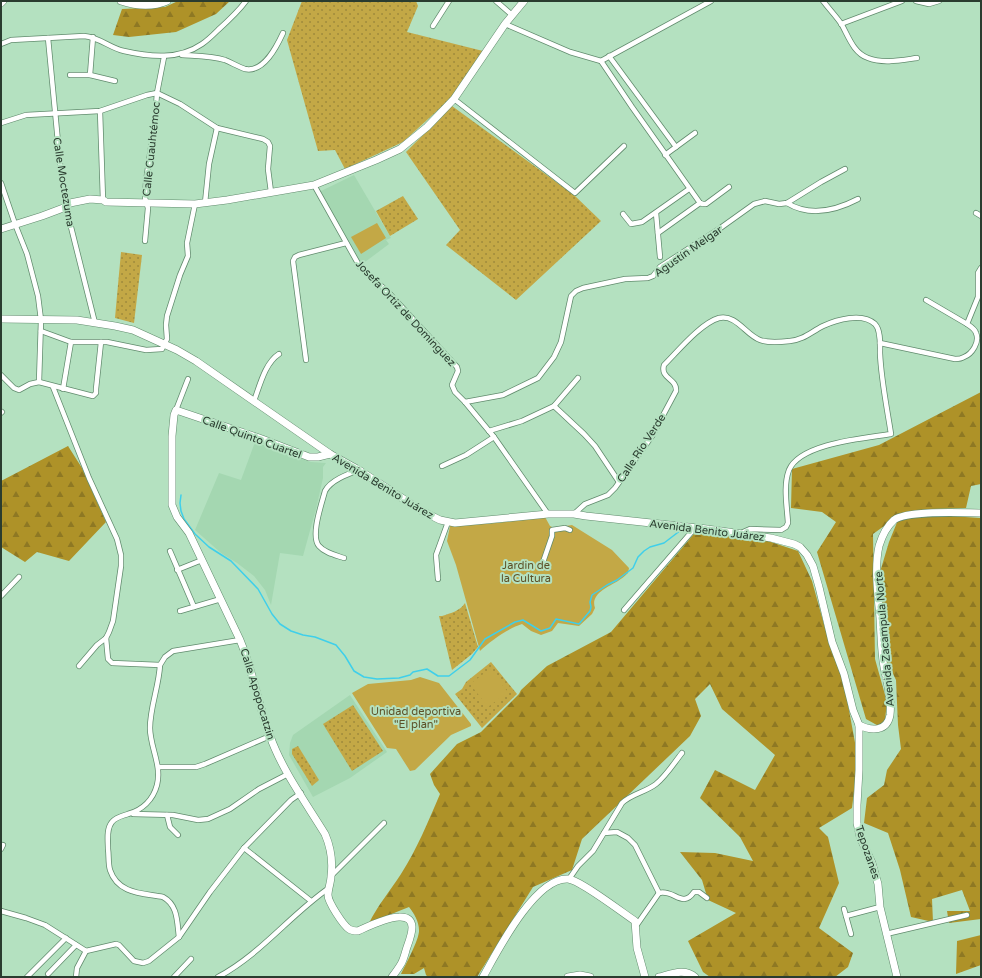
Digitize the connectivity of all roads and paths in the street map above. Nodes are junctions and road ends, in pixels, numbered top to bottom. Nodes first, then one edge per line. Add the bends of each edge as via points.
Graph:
1 (121, 1) edge
2 (166, 1) edge
3 (246, 1) edge
4 (449, 1) edge
5 (496, 1) edge
6 (524, 1) edge
7 (711, 1) edge
8 (822, 1) edge
9 (902, 1) edge
10 (916, 1) edge
11 (939, 1) edge
12 (512, 15) junction
13 (505, 24) junction
14 (841, 24) junction
15 (433, 26) dead end
16 (283, 33) dead end
17 (93, 37) junction
18 (48, 38) junction
19 (1, 44) edge
20 (180, 55) junction
21 (609, 56) junction
22 (164, 57) junction
23 (917, 58) dead end
24 (601, 61) junction
25 (70, 75) dead end
26 (90, 75) junction
27 (623, 75) junction
28 (614, 80) junction
29 (115, 81) dead end
30 (157, 93) junction
31 (454, 99) junction
32 (100, 111) junction
33 (55, 113) junction
34 (1, 123) edge
35 (217, 128) junction
36 (695, 133) dead end
37 (624, 146) dead end
38 (676, 147) junction
39 (665, 155) junction
40 (845, 169) dead end
41 (1, 183) edge
42 (314, 185) junction
43 (729, 188) dead end
44 (689, 189) junction
45 (271, 192) junction
46 (858, 199) dead end
47 (103, 200) junction
48 (205, 202) junction
49 (147, 203) junction
50 (700, 203) junction
51 (787, 203) junction
52 (195, 204) junction
53 (66, 207) junction
54 (976, 212) dead end
55 (656, 213) junction
56 (623, 214) dead end
57 (981, 216) edge
58 (15, 224) junction
59 (1, 229) edge
60 (658, 233) junction
61 (145, 241) dead end
62 (346, 243) junction
63 (660, 257) dead end
64 (981, 268) edge
65 (926, 300) dead end
66 (1, 319) edge
67 (41, 320) junction
68 (95, 323) junction
69 (967, 324) junction
70 (41, 331) junction
71 (71, 342) junction
72 (101, 342) junction
73 (880, 343) junction
74 (165, 345) junction
75 (279, 354) dead end
76 (306, 360) dead end
77 (1, 375) edge
78 (578, 378) dead end
79 (188, 379) dead end
80 (39, 382) junction
81 (53, 387) junction
82 (63, 389) junction
83 (254, 400) junction
84 (466, 402) junction
85 (554, 406) junction
86 (176, 410) junction
87 (489, 431) junction
88 (494, 437) junction
89 (330, 454) junction
90 (442, 466) dead end
91 (359, 470) junction
92 (619, 482) junction
93 (981, 513) edge
94 (548, 514) junction
95 (574, 514) junction
96 (448, 522) junction
97 (570, 530) dead end
98 (694, 530) junction
99 (741, 533) junction
100 (170, 550) dead end
101 (344, 558) dead end
102 (202, 560) junction
103 (541, 568) dead end
104 (177, 570) junction
105 (19, 577) dead end
106 (438, 579) dead end
107 (1, 596) edge
108 (221, 599) junction
109 (194, 607) junction
110 (624, 610) dead end
111 (180, 611) dead end
112 (106, 638) junction
113 (240, 640) junction
114 (160, 665) junction
115 (79, 666) dead end
116 (859, 725) junction
117 (270, 736) junction
118 (682, 753) dead end
119 (158, 767) junction
120 (288, 774) junction
121 (301, 793) junction
122 (130, 814) junction
123 (167, 815) junction
124 (384, 823) dead end
125 (604, 833) junction
126 (178, 835) dead end
127 (244, 848) junction
128 (331, 876) junction
129 (569, 879) junction
130 (329, 888) junction
131 (659, 893) junction
132 (707, 898) dead end
133 (311, 901) junction
134 (880, 907) junction
135 (844, 909) dead end
136 (1, 911) edge
137 (967, 915) dead end
138 (846, 916) junction
139 (636, 926) junction
140 (851, 934) dead end
141 (886, 934) junction
142 (178, 937) junction
143 (66, 938) junction
144 (76, 945) junction
145 (86, 950) junction
146 (191, 959) dead end
147 (48, 974) dead end
148 (27, 977) edge
149 (76, 977) edge
150 (174, 977) edge
151 (218, 977) edge
152 (392, 977) edge
153 (483, 977) edge
154 (568, 977) edge
155 (590, 977) edge
156 (645, 977) edge
157 (660, 977) edge
158 (695, 977) edge
159 (897, 977) edge

1 - 2 main road via 143,6
3 - 20 street via 203,44
4 - 15 street
5 - 12 street
6 - 12 main road
7 - 21 street
8 - 14 street
9 - 14 street
10 - 11 street via 929,4
12 - 13 main road
13 - 24 street via 570,52
13 - 31 main road
14 - 23 street via 851,43 860,54 869,59 880,61
16 - 20 street via 271,55 251,70 226,60
17 - 18 street
17 - 22 street via 108,46 124,51
17 - 26 street
18 - 19 street via 11,40
18 - 33 street, Calle Moctezuma
20 - 22 street
21 - 24 street
21 - 27 street
22 - 30 street, Calle Cuauhtémoc
24 - 28 street
25 - 26 street
26 - 29 street
27 - 28 street
27 - 38 street
28 - 39 street
30 - 32 street
30 - 35 street via 180,104
30 - 49 street, Calle Cuauhtémoc via 146,180
31 - 37 street via 575,193
31 - 42 main road via 427,127 400,149
32 - 33 street
32 - 47 street
33 - 34 street via 26,115
33 - 53 street, Calle Moctezuma
35 - 45 street via 268,142
35 - 48 street via 209,164
36 - 38 street
38 - 39 street
39 - 44 street
40 - 51 street
41 - 58 street
42 - 45 main road
42 - 62 street, Josefa Ortiz de Domínguez
43 - 50 street via 706,204
44 - 50 street
44 - 55 street
45 - 48 main road
46 - 51 street via 845,206 821,211 796,209
47 - 49 main road
47 - 53 main road via 80,200
48 - 52 main road
49 - 52 main road
49 - 61 street, Calle Cuauhtémoc
50 - 60 street
51 - 84 street, Agustín Melgar via 765,201 754,204 660,267 653,276 625,279 576,291 571,296 562,342 538,378 503,395
52 - 74 street via 187,243 188,256 167,316
53 - 58 main road
53 - 68 street, Calle Moctezuma
54 - 57 street
55 - 56 street via 636,224 631,224
55 - 60 street
58 - 59 main road
58 - 67 street via 33,274
60 - 63 street
62 - 76 street via 295,257
62 - 84 street, Josefa Ortiz de Domínguez via 360,267 389,293 458,368 452,385 455,392
64 - 69 street via 978,274 978,297
65 - 69 street
66 - 67 main road, Avenida Benito Juárez
67 - 68 main road, Avenida Benito Juárez
67 - 70 street
68 - 74 main road, Avenida Benito Juárez via 133,330
69 - 73 street via 976,332 977,341 970,354 963,358 938,356
70 - 71 street
70 - 80 street
71 - 72 street
71 - 82 street
72 - 74 street via 146,350 159,350
72 - 82 street via 95,395
73 - 92 street, Calle Río Verde via 879,331 875,324 859,318 844,319 822,326 802,339 777,342 761,341 729,318 710,322 664,365 664,373 676,388 675,394 652,436
73 - 99 street via 891,434 846,440 806,454 794,463 787,476 786,527 781,530 750,529
74 - 83 main road, Avenida Benito Juárez via 196,361
75 - 83 street via 267,368
77 - 80 street via 19,390
78 - 85 street
79 - 86 street, Calle Apopocatzin
80 - 81 street
81 - 82 street
81 - 112 street via 89,478 117,539 121,566 113,621
83 - 89 main road, Avenida Benito Juárez
84 - 87 street, Josefa Ortiz de Domínguez
85 - 87 street via 522,421
85 - 92 street via 588,438
86 - 89 main road, Calle Quinto Cuartel via 309,457
86 - 102 main road, Calle Apopocatzin via 172,436 172,505
87 - 88 street, Josefa Ortiz de Domínguez
88 - 90 street via 466,455
88 - 94 street, Josefa Ortiz de Domínguez
89 - 91 main road, Avenida Benito Juárez
91 - 96 main road, Avenida Benito Juárez via 422,511
91 - 101 street via 328,485 315,537 319,546 330,554
92 - 95 street, Calle Río Verde via 608,495 588,502
93 - 116 main road, Avenida Zacampula Norte via 917,514 897,518 886,529 878,551 877,578 890,715 884,725 873,730
94 - 95 main road, Avenida Benito Juárez
94 - 96 main road, Avenida Benito Juárez
95 - 98 main road, Avenida Benito Juárez
96 - 106 street via 436,555
97 - 103 street via 552,530
98 - 99 main road, Avenida Benito Juárez
98 - 110 street
99 - 116 main road, Avenida Benito Juárez via 794,544 804,550 819,587 832,642 844,674 852,710
100 - 104 street
102 - 104 street
102 - 108 main road, Calle Apopocatzin
104 - 109 street
105 - 107 street
108 - 109 street
108 - 113 main road, Calle Apopocatzin
109 - 111 street
112 - 114 street via 108,659 112,663
112 - 115 street
113 - 114 street via 173,651
113 - 117 main road, Calle Apopocatzin
114 - 119 street via 150,729
116 - 134 main road, Tepozanes via 857,823 877,878
117 - 119 street via 196,767
117 - 120 main road, Calle Apopocatzin
118 - 125 street via 656,784 622,803
119 - 122 street via 156,787 148,801 139,810
120 - 121 main road, Calle Apopocatzin
120 - 123 street via 259,789 230,809 208,819 194,820
121 - 127 street
121 - 128 main road, Calle Apopocatzin via 330,844
122 - 123 street
122 - 142 street via 117,818 109,827 110,869 121,887 163,897 171,903 175,912
123 - 126 street via 170,827
124 - 128 street
125 - 129 street via 593,851
125 - 131 street via 617,832 635,845
127 - 133 street
127 - 142 street
128 - 130 main road, Calle Apopocatzin
129 - 139 main road via 635,921
129 - 153 main road via 546,888 530,903 516,921
130 - 133 street
130 - 152 main road, Calle Apopocatzin via 329,900 342,921 352,930 358,931 393,917 410,920 412,933 401,964
131 - 132 street via 664,892 686,900 694,892 699,892
131 - 139 street
133 - 151 street via 255,952
134 - 138 street
134 - 141 main road, Tepozanes
135 - 138 street
136 - 143 street via 44,924
137 - 141 street
138 - 140 street
139 - 156 main road via 637,948
141 - 159 main road, Tepozanes
142 - 145 street via 143,963 134,961 116,944
143 - 144 street
143 - 148 street
144 - 145 street
144 - 147 street
145 - 149 street via 77,968
146 - 150 street
154 - 155 main road
157 - 158 main road via 683,972

